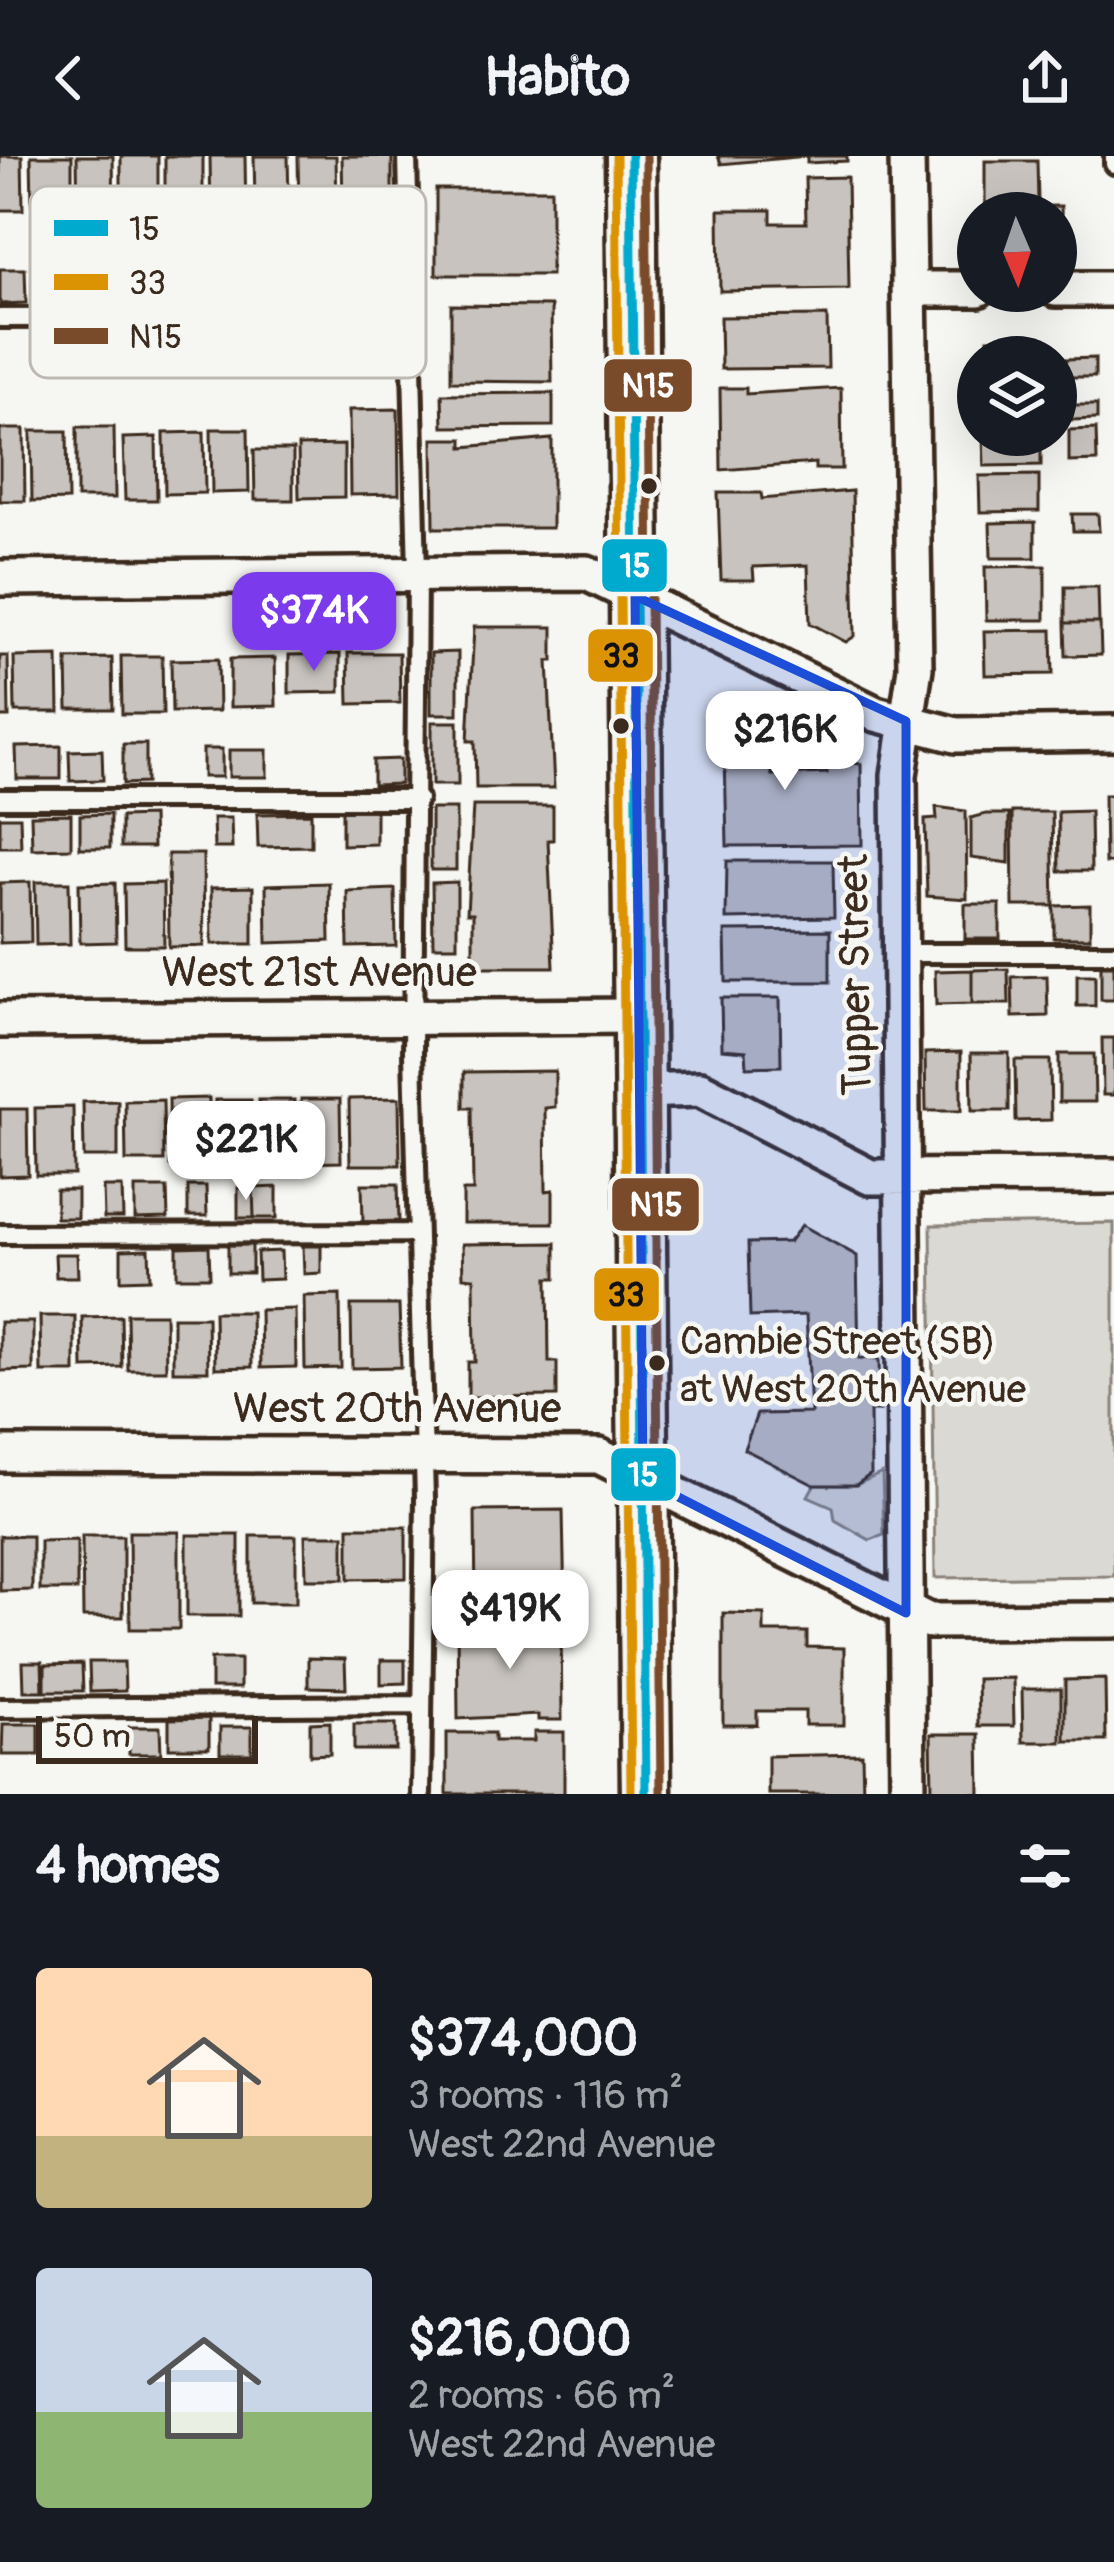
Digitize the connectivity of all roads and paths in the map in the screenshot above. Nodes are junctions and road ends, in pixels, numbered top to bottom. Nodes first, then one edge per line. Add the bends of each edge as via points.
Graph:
1 (632, 156) edge
2 (907, 156) edge
3 (910, 289) junction
4 (957, 289) edge
5 (1077, 289) edge
6 (1114, 289) edge
7 (0, 318) edge
8 (30, 318) edge
9 (409, 378) edge
10 (417, 575) junction
11 (0, 578) edge
12 (635, 596) junction
13 (906, 722) junction
14 (1114, 733) edge
15 (0, 799) edge
16 (418, 799) junction
17 (1114, 952) edge
18 (901, 953) junction
19 (639, 1016) junction
20 (415, 1017) junction
21 (0, 1020) edge
22 (640, 1090) junction
23 (1114, 1176) edge
24 (903, 1177) junction
25 (416, 1233) junction
26 (0, 1234) edge
27 (424, 1452) junction
28 (0, 1454) edge
29 (643, 1479) junction
30 (906, 1613) junction
31 (1114, 1620) edge
32 (420, 1705) junction
33 (0, 1708) edge
34 (421, 1794) edge
35 (646, 1794) edge
36 (908, 1794) edge

1 - 12 main road
2 - 3 street, Tupper Street
3 - 4 street
3 - 13 street, Tupper Street via 915,668
5 - 6 street
7 - 8 lane
9 - 10 lane
10 - 11 street
10 - 12 street via 587,573
10 - 16 lane
12 - 13 street
12 - 19 main road
13 - 14 street via 956,735
13 - 18 street, Tupper Street via 899,757
15 - 16 lane
16 - 20 lane
17 - 18 lane
18 - 24 street, Tupper Street
19 - 20 street, West 21st Avenue
19 - 22 main road
20 - 21 street, West 21st Avenue
20 - 25 lane
22 - 24 street via 700,1089 870,1177
22 - 29 main road
23 - 24 street
24 - 30 street, Tupper Street
25 - 26 lane
25 - 27 lane
27 - 28 street, West 20th Avenue
27 - 29 street, West 20th Avenue via 599,1456
27 - 32 lane
29 - 30 street, West 20th Avenue
29 - 35 main road
30 - 31 street, West 20th Avenue via 929,1621
30 - 36 street, Tupper Street
32 - 33 lane
32 - 34 lane

